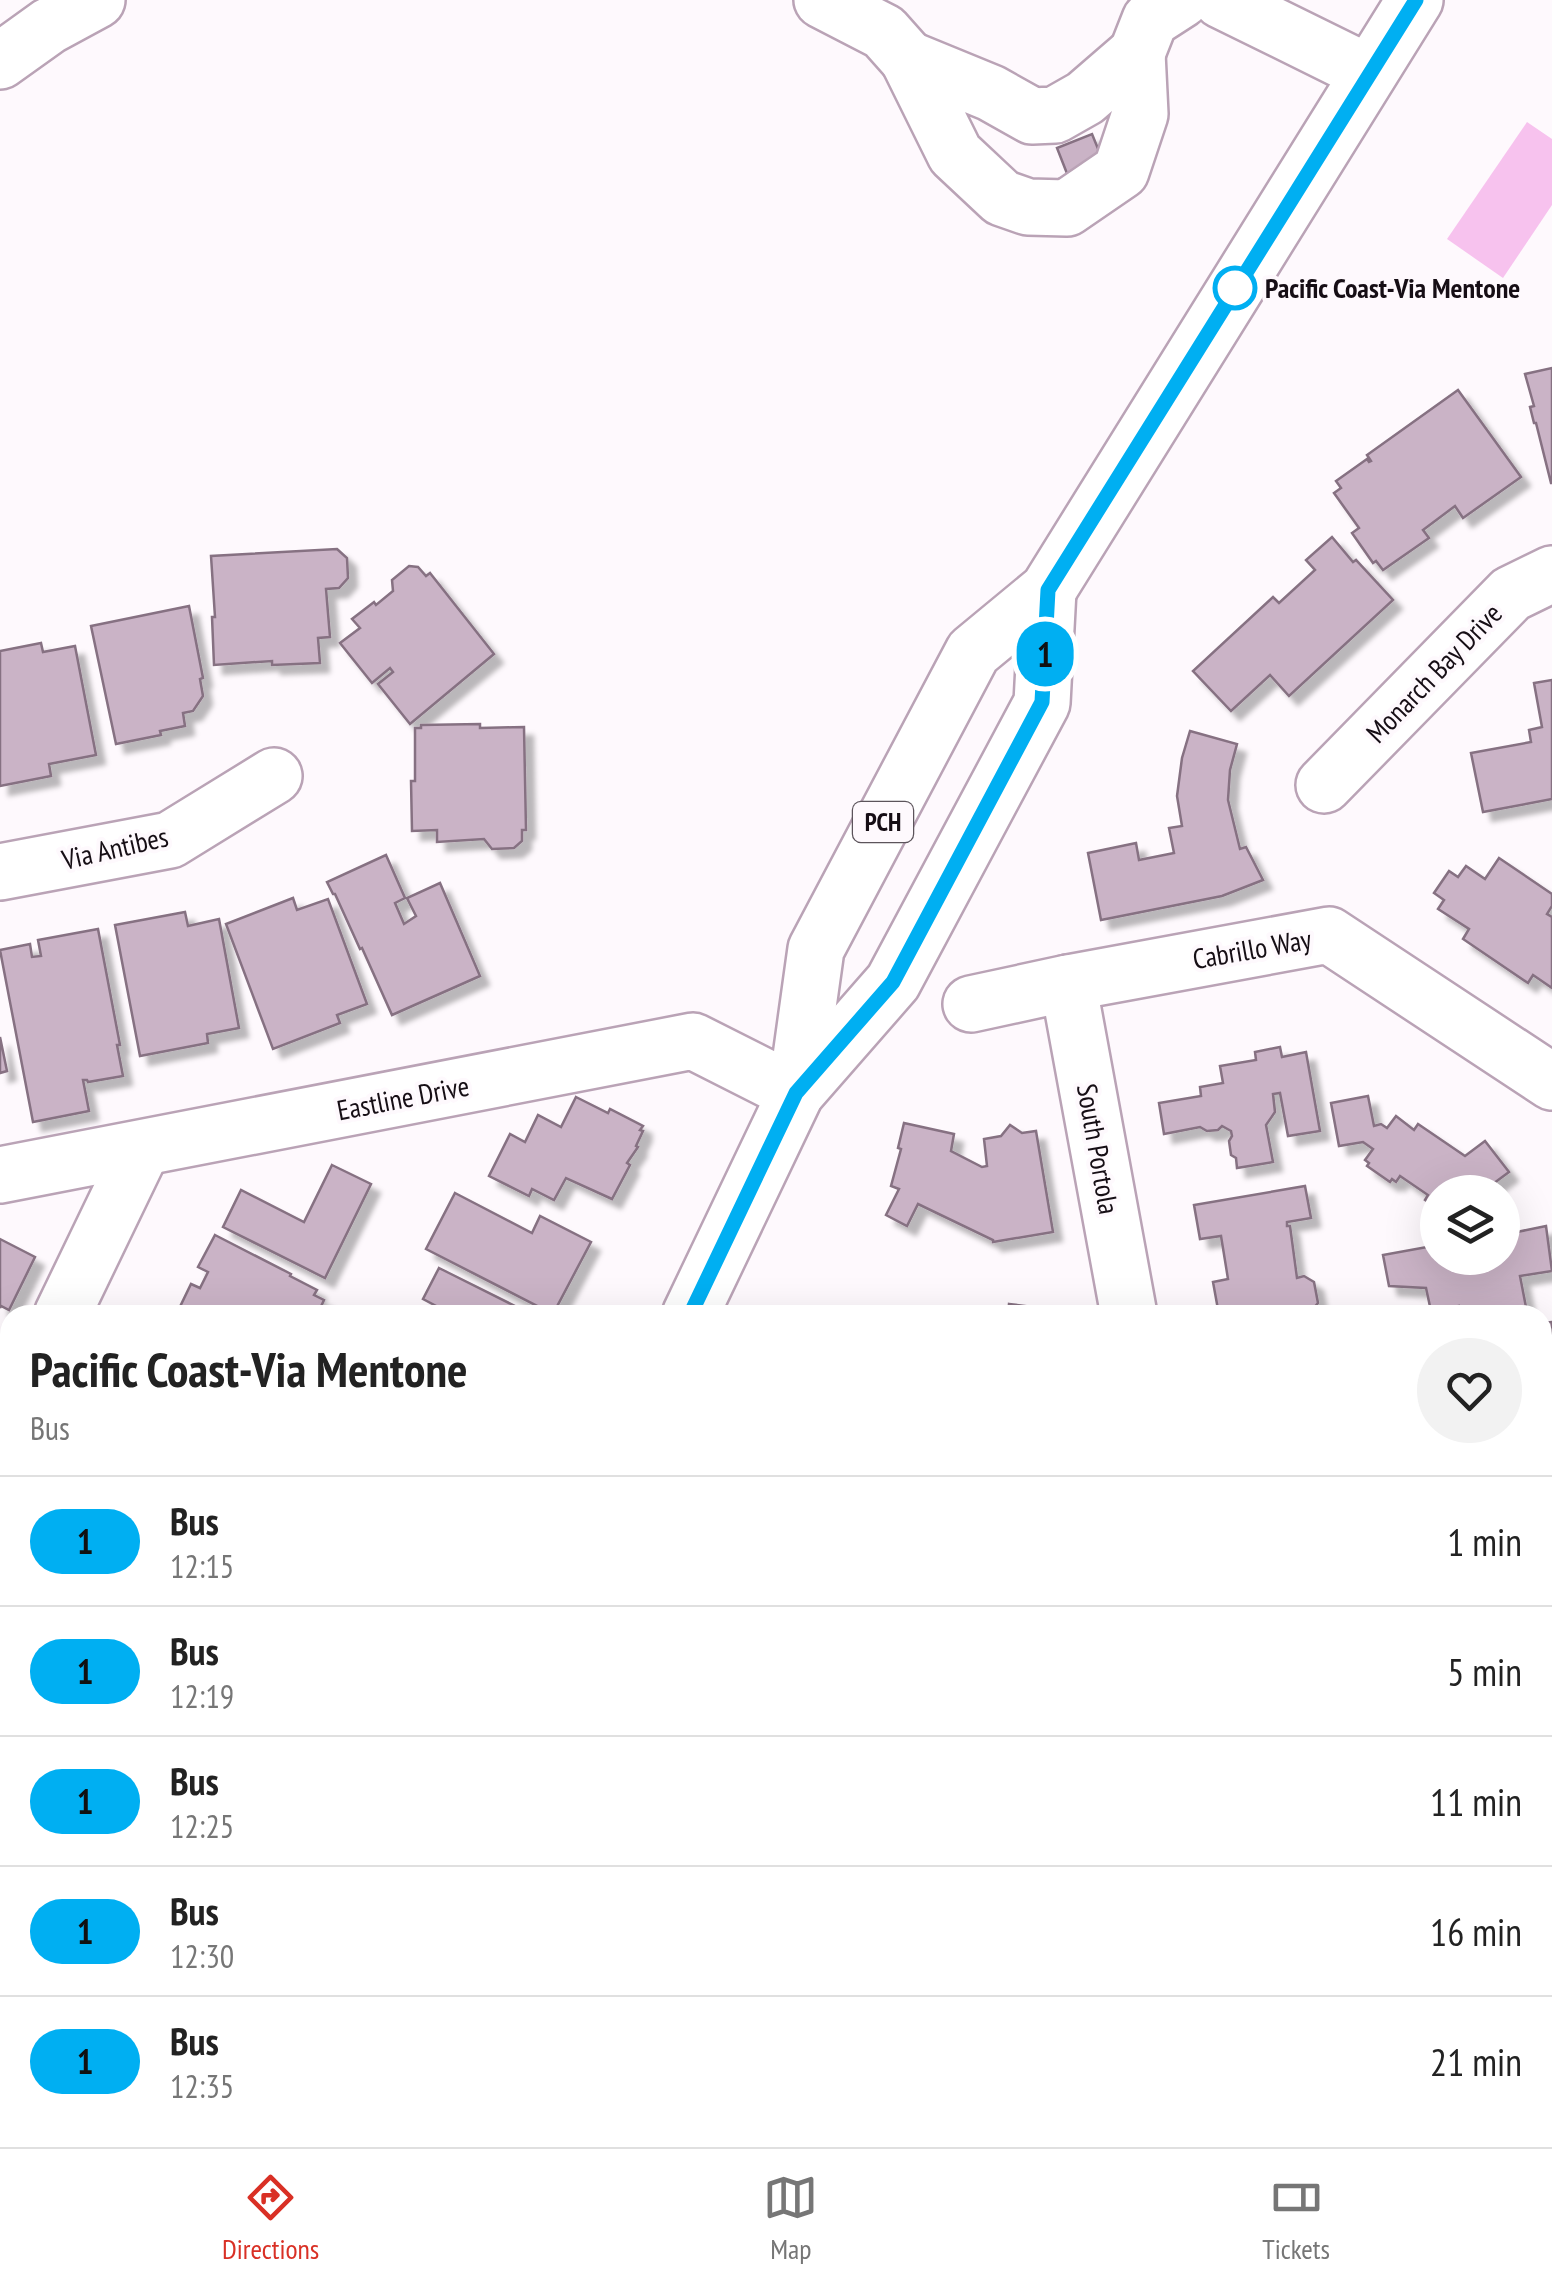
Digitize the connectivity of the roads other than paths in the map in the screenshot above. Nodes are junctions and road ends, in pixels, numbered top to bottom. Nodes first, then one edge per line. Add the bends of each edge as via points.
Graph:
1 (97, 0) edge
2 (822, 0) edge
3 (1181, 0) edge
4 (1222, 0) edge
5 (1415, 0) edge
6 (43, 13) edge
7 (1137, 53) junction
8 (908, 58) junction
9 (0, 61) edge
10 (1369, 73) junction
11 (1032, 116) junction
12 (1002, 198) junction
13 (1552, 574) edge
14 (1048, 590) junction
15 (274, 776) dead end
16 (1324, 785) dead end
17 (0, 872) edge
18 (1068, 983) junction
19 (972, 1004) dead end
20 (1552, 1082) edge
21 (796, 1093) junction
22 (142, 1149) junction
23 (0, 1175) edge
24 (67, 1305) edge
25 (695, 1305) edge
26 (1127, 1305) edge

1 - 6 main road
2 - 8 main road via 884,32
3 - 7 main road via 1150,20
4 - 10 main road
5 - 10 main road, PCH
6 - 9 main road
7 - 11 main road via 1085,98 1055,115
7 - 12 main road via 1140,114 1121,171 1067,208
8 - 11 main road
8 - 12 main road via 955,154
10 - 14 main road, PCH
11 - 12 main road
13 - 16 main road, Monarch Bay Drive via 1511,594
14 - 21 main road, PCH via 1042,702 893,982
14 - 21 main road, PCH via 973,652 816,949
15 - 17 main road, Via Antibes via 170,840
18 - 19 main road, Cabrillo Way
18 - 20 main road, Cabrillo Way via 1329,935
18 - 26 main road, South Portola
21 - 22 main road, Eastline Drive via 693,1041
21 - 25 main road
22 - 23 main road, Eastline Drive
22 - 24 main road

